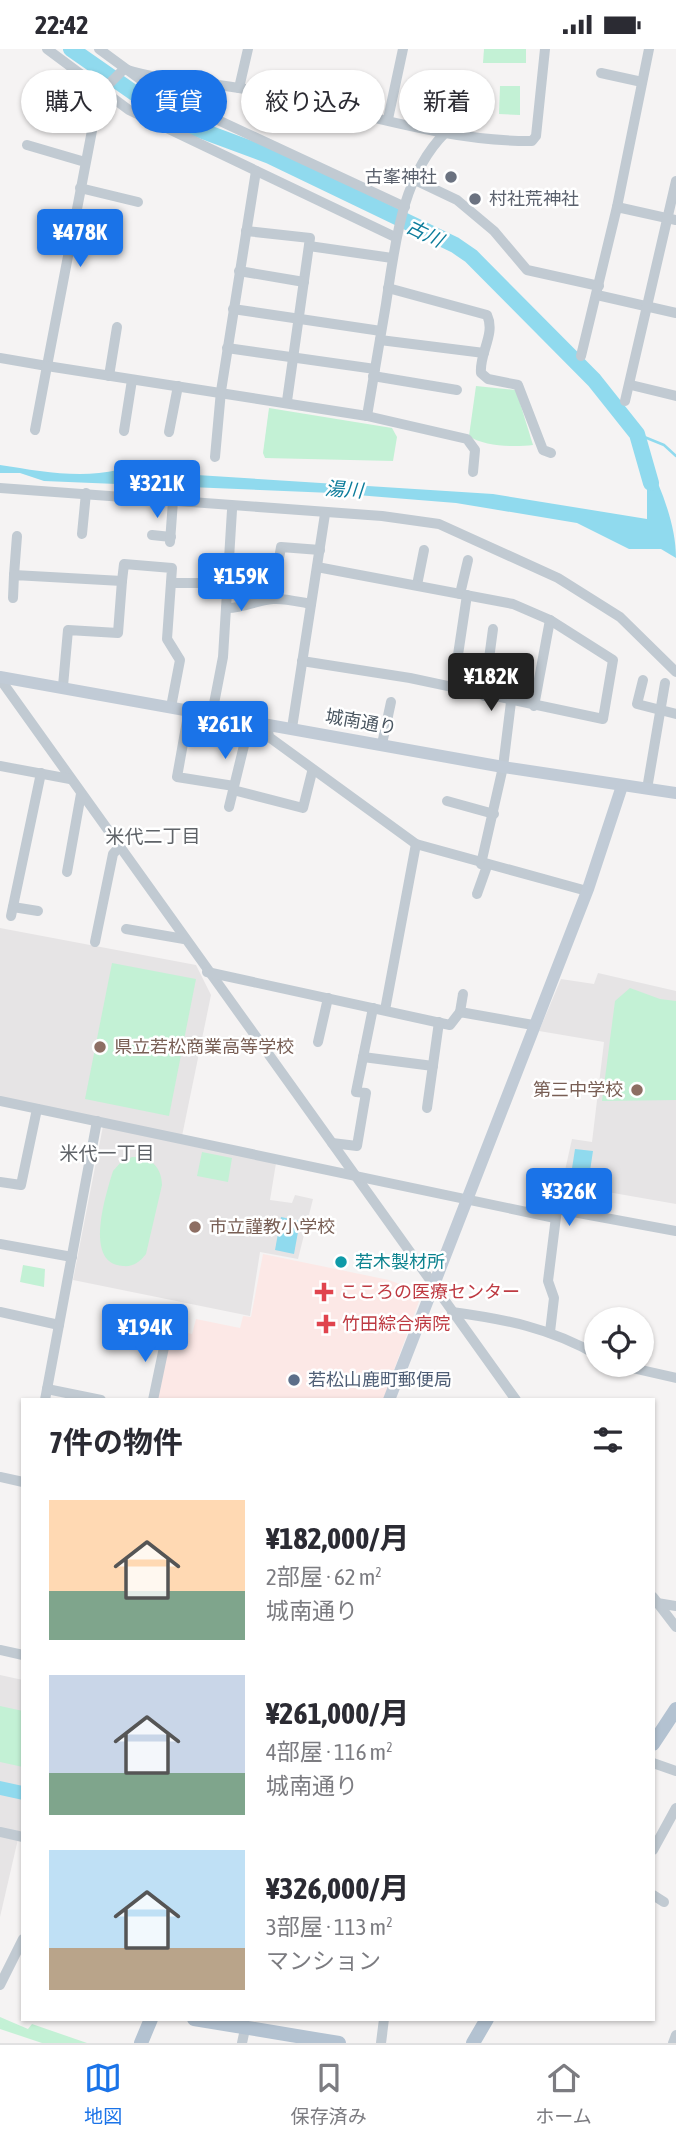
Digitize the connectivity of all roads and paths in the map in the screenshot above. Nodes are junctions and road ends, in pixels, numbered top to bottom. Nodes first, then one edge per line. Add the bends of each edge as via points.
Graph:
1 (48, 49) edge
2 (99, 49) edge
3 (248, 49) edge
4 (545, 49) edge
5 (649, 49) edge
6 (400, 50) edge
7 (124, 69) junction
8 (74, 70) edge
9 (601, 73) dead end
10 (117, 76) edge
11 (642, 82) junction
12 (239, 88) junction
13 (117, 102) edge
14 (388, 119) junction
15 (399, 122) edge
16 (92, 133) edge
17 (445, 133) joint
18 (27, 145) dead end
19 (85, 162) junction
20 (256, 171) junction
21 (415, 180) junction
22 (676, 181) edge
23 (80, 188) junction
24 (138, 202) dead end
25 (405, 207) junction
26 (617, 207) junction
27 (672, 219) edge
28 (246, 231) junction
29 (396, 237) junction
30 (309, 246) junction
31 (392, 258) junction
32 (239, 271) junction
33 (304, 282) junction
34 (388, 288) junction
35 (598, 291) junction
36 (647, 307) junction
37 (233, 309) junction
38 (676, 313) edge
39 (298, 320) junction
40 (117, 327) dead end
41 (381, 335) junction
42 (227, 348) junction
43 (484, 353) junction
44 (581, 356) dead end
45 (0, 358) edge
46 (293, 358) junction
47 (47, 366) junction
48 (374, 373) junction
49 (109, 376) junction
50 (132, 380) junction
51 (631, 385) junction
52 (178, 386) junction
53 (457, 390) dead end
54 (221, 391) junction
55 (676, 394) edge
56 (287, 401) junction
57 (625, 401) dead end
58 (367, 416) junction
59 (35, 430) dead end
60 (124, 431) dead end
61 (169, 432) dead end
62 (551, 453) dead end
63 (215, 457) dead end
64 (473, 472) dead end
65 (0, 488) edge
66 (86, 493) junction
67 (173, 501) junction
68 (232, 510) dead end
69 (325, 514) junction
70 (82, 534) dead end
71 (152, 535) dead end
72 (17, 536) dead end
73 (320, 550) junction
74 (424, 550) dead end
75 (468, 560) dead end
76 (317, 567) junction
77 (14, 575) junction
78 (122, 581) junction
79 (171, 583) junction
80 (227, 583) junction
81 (417, 585) junction
82 (464, 594) junction
83 (13, 598) dead end
84 (272, 599) junction
85 (311, 604) junction
86 (226, 608) junction
87 (550, 620) junction
88 (493, 629) dead end
89 (302, 661) junction
90 (676, 672) edge
91 (0, 678) edge
92 (643, 680) dead end
93 (665, 683) dead end
94 (63, 686) junction
95 (453, 688) junction
96 (484, 696) junction
97 (391, 702) dead end
98 (511, 702) junction
99 (534, 705) junction
100 (171, 707) junction
101 (188, 710) junction
102 (661, 710) junction
103 (212, 714) junction
104 (676, 714) edge
105 (250, 721) junction
106 (267, 724) junction
107 (292, 728) junction
108 (382, 744) junction
109 (0, 766) edge
110 (503, 767) junction
111 (312, 772) junction
112 (40, 773) junction
113 (70, 779) junction
114 (622, 786) junction
115 (234, 788) junction
116 (647, 789) junction
117 (676, 793) edge
118 (81, 794) junction
119 (447, 801) dead end
120 (229, 807) dead end
121 (494, 814) junction
122 (416, 844) junction
123 (118, 847) junction
124 (484, 865) junction
125 (67, 872) dead end
126 (587, 891) junction
127 (477, 894) dead end
128 (38, 911) dead end
129 (126, 929) dead end
130 (184, 939) junction
131 (95, 942) dead end
132 (207, 972) junction
133 (463, 994) dead end
134 (328, 998) junction
135 (373, 1008) junction
136 (385, 1010) junction
137 (460, 1012) junction
138 (439, 1022) junction
139 (533, 1025) junction
140 (318, 1042) dead end
141 (363, 1057) junction
142 (433, 1066) junction
143 (0, 1101) edge
144 (427, 1108) dead end
145 (37, 1109) junction
146 (97, 1121) junction
147 (332, 1143) junction
148 (355, 1177) junction
149 (0, 1182) edge
150 (467, 1199) junction
151 (555, 1218) junction
152 (676, 1231) edge
153 (0, 1247) edge
154 (72, 1257) junction
155 (434, 1285) junction
156 (0, 1312) edge
157 (452, 1312) junction
158 (59, 1325) junction
159 (550, 1332) junction
160 (167, 1333) dead end
161 (584, 1349) edge
162 (654, 1373) edge
163 (676, 1378) edge
164 (46, 1395) edge
165 (79, 1398) edge
166 (153, 1398) edge
167 (390, 1398) edge
168 (515, 1398) edge
169 (0, 1477) edge
170 (21, 1482) edge
171 (655, 1601) edge
172 (655, 1602) edge
173 (676, 1606) edge
174 (676, 1627) edge
175 (0, 1650) edge
176 (21, 1655) edge
177 (676, 1709) edge
178 (655, 1741) edge
179 (655, 1764) edge
180 (676, 1771) edge
181 (676, 1808) edge
182 (0, 1832) edge
183 (21, 1836) edge
184 (655, 1846) edge
185 (655, 1896) edge
186 (664, 1902) dead end
187 (21, 1942) edge
188 (0, 1985) edge
189 (150, 2021) edge
190 (200, 2021) edge
191 (384, 2021) edge
192 (486, 2021) edge
193 (676, 2035) edge
194 (243, 2036) edge
195 (319, 2041) edge
196 (141, 2043) edge
197 (339, 2043) edge
198 (380, 2043) edge
199 (473, 2043) edge
200 (673, 2043) edge

1 - 8 street
2 - 7 street
3 - 12 street
4 - 17 street via 532,141 485,141
5 - 11 street
6 - 14 street
7 - 10 street
7 - 12 street
7 - 25 street via 215,121
9 - 11 street
11 - 26 street
12 - 14 street
13 - 20 street
14 - 15 street
16 - 19 street
17 - 21 street via 432,146
18 - 19 street
19 - 23 street
20 - 28 street
20 - 29 street
21 - 25 street
21 - 35 street via 457,200 494,231 527,269
22 - 27 street
23 - 24 street
23 - 47 street
25 - 29 street
26 - 27 street
26 - 35 street
27 - 36 street
28 - 30 street via 310,239
28 - 32 street
29 - 31 street
30 - 31 street
30 - 33 street
31 - 34 street
32 - 33 street
32 - 37 street
33 - 39 street
34 - 41 street
34 - 43 street via 486,315 490,331
35 - 36 street
35 - 44 street
36 - 38 street
36 - 51 street
37 - 39 street
37 - 42 street
39 - 41 street
39 - 46 street
40 - 49 street
41 - 43 street
41 - 48 street
42 - 46 street
42 - 54 street
43 - 62 street via 481,373 488,379 518,385 537,440
45 - 47 street
46 - 48 street
46 - 56 street
47 - 49 street
47 - 59 street
48 - 53 street
48 - 58 street
49 - 50 street
50 - 52 street
50 - 60 street
51 - 55 street
51 - 57 street
52 - 54 street
52 - 61 street
54 - 56 street
54 - 63 street
56 - 58 street
58 - 64 street via 467,439 474,445
65 - 66 street
66 - 67 street
66 - 70 street
67 - 69 street
67 - 71 street via 171,539
68 - 80 street
69 - 73 street
69 - 90 street via 439,524 528,564 620,617
72 - 77 street
73 - 76 street
73 - 84 street via 281,547
74 - 81 street
75 - 82 street
76 - 81 street
76 - 85 street
77 - 78 street
77 - 83 street
78 - 79 street via 124,564 172,568
78 - 94 street via 118,633 68,630
79 - 80 street
79 - 100 street via 167,639 180,660
80 - 86 street
81 - 82 street
82 - 87 street via 513,604
82 - 95 street
84 - 85 street
84 - 86 street
85 - 89 street
86 - 103 street
87 - 99 street
87 - 99 street via 613,660 603,719
88 - 96 street
89 - 95 street
89 - 107 street
91 - 94 main road, 城南通り
91 - 113 street
92 - 102 street via 637,704
93 - 102 street
94 - 100 main road, 城南通り
95 - 96 street
96 - 98 street
97 - 108 street
98 - 99 street
98 - 110 street
100 - 101 main road, 城南通り
101 - 103 main road, 城南通り
101 - 115 street via 177,777
102 - 104 street
102 - 116 street
103 - 105 main road, 城南通り
105 - 106 main road, 城南通り
105 - 115 street
106 - 107 main road, 城南通り
106 - 111 street via 269,737
107 - 108 main road, 城南通り
108 - 110 main road, 城南通り
109 - 112 street
110 - 114 main road, 城南通り
110 - 121 street
111 - 115 street via 303,808
111 - 122 street
112 - 113 street
112 - 128 street via 12,912
113 - 118 street
114 - 116 main road, 城南通り
114 - 126 main road
115 - 120 street
116 - 117 main road, 城南通り
118 - 123 street
118 - 125 street
119 - 121 street
121 - 124 street
122 - 124 street
122 - 136 street
123 - 130 street
123 - 131 street
124 - 126 street
124 - 127 street
126 - 139 main road
129 - 130 street
130 - 132 street
132 - 134 street
132 - 147 street
133 - 137 street
134 - 135 street
134 - 140 street
135 - 136 street
135 - 141 street
136 - 138 street
137 - 138 street via 450,1025
137 - 139 street
138 - 142 street
139 - 150 main road
141 - 142 street
141 - 147 street via 356,1091 366,1093 357,1146
142 - 144 street
143 - 145 street
145 - 146 street
145 - 149 street via 21,1185
146 - 148 street
146 - 154 street
147 - 148 street
148 - 150 street
148 - 155 street
150 - 151 street
150 - 155 main road
151 - 152 street via 557,1209
151 - 159 street via 548,1281 554,1297
153 - 154 street
154 - 158 street
155 - 157 street
155 - 167 main road
156 - 158 street
157 - 159 street
157 - 168 street
158 - 164 street
159 - 161 street
160 - 166 street
162 - 163 street
164 - 165 street
169 - 170 street
171 - 173 street
172 - 174 street
175 - 176 street
177 - 178 main road
179 - 180 street
181 - 184 street
182 - 183 street
185 - 186 street
187 - 188 street
189 - 196 main road
190 - 194 main road
191 - 198 street
192 - 199 main road
193 - 200 street
194 - 195 main road
195 - 197 main road

